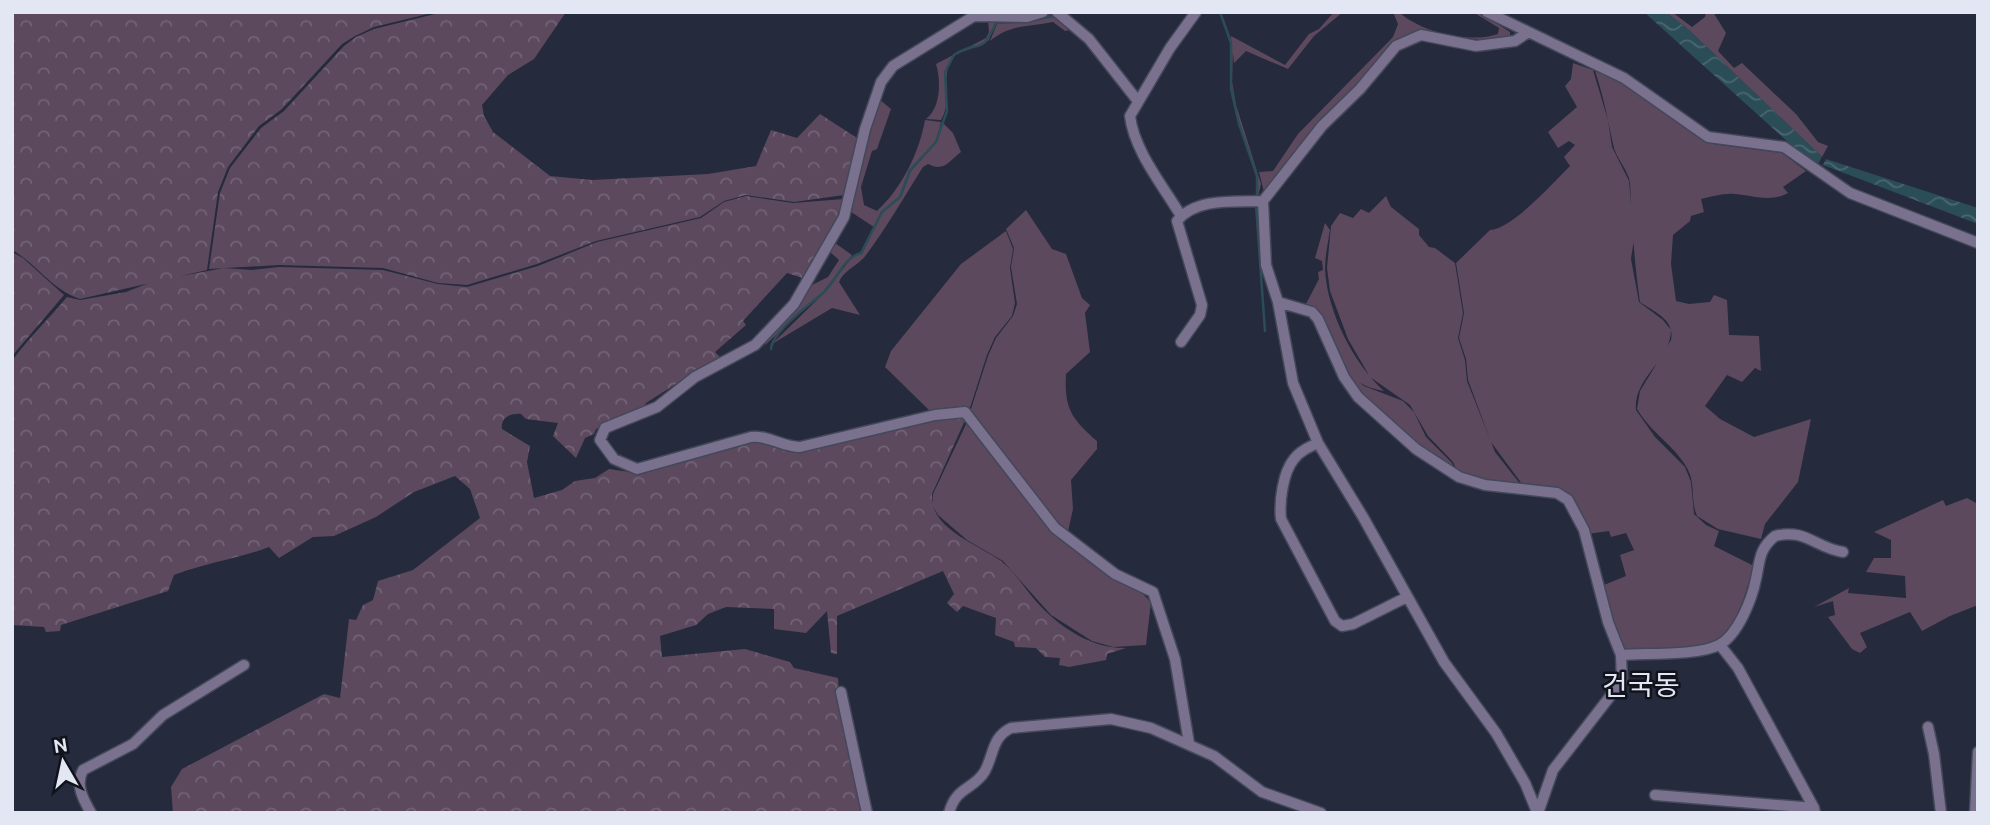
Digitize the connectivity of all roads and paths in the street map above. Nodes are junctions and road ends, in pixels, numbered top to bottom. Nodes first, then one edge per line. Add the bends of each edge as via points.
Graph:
1 (1043, 12) edge
2 (1057, 12) edge
3 (1487, 12) edge
4 (1193, 14) edge
5 (1527, 33) junction
6 (1138, 100) junction
7 (1264, 201) junction
8 (1181, 216) junction
9 (1978, 243) edge
10 (1278, 302) junction
11 (1181, 342) dead end
12 (1318, 443) junction
13 (1843, 552) dead end
14 (1407, 597) junction
15 (1720, 645) junction
16 (1621, 655) junction
17 (244, 665) dead end
18 (841, 692) dead end
19 (1927, 727) dead end
20 (1189, 743) junction
21 (1978, 752) edge
22 (1655, 794) dead end
23 (1814, 810) edge
24 (90, 813) edge
25 (867, 813) edge
26 (949, 813) edge
27 (1321, 813) edge
28 (1538, 813) edge
29 (1941, 813) edge
30 (1975, 813) edge

1 - 20 street via 1027,17 974,16 893,65 881,82 865,129 844,217 794,304 755,345 695,377 657,407 606,428 600,440 614,458 637,469 751,437 800,447 965,412 1055,528 1115,574 1153,592 1175,659
2 - 6 street via 1089,39
3 - 5 street
4 - 6 street
5 - 7 street via 1515,41 1476,46 1421,36 1396,46 1322,126
5 - 9 street via 1624,78 1708,137 1784,147 1850,193
6 - 8 street via 1131,125
7 - 8 street via 1222,201
7 - 10 street via 1266,265
8 - 11 street via 1177,220 1202,305
10 - 12 street via 1293,383
10 - 16 street via 1312,312 1343,377 1358,397 1444,470 1485,485 1557,493 1568,500 1584,530
12 - 14 street
12 - 14 street via 1293,459 1279,507 1335,621 1342,626 1353,624
13 - 15 street via 1798,534 1775,536 1759,554 1754,588 1734,632
14 - 28 street via 1454,678 1496,733
15 - 16 street
15 - 23 street via 1738,668
16 - 28 street via 1619,688 1553,770
17 - 24 street via 163,715 133,744 83,770 81,794
18 - 25 street
19 - 29 street
20 - 26 street via 1150,727 1111,719 1011,728 997,739 981,775 953,798
20 - 27 street via 1262,792
21 - 30 street
22 - 23 street

